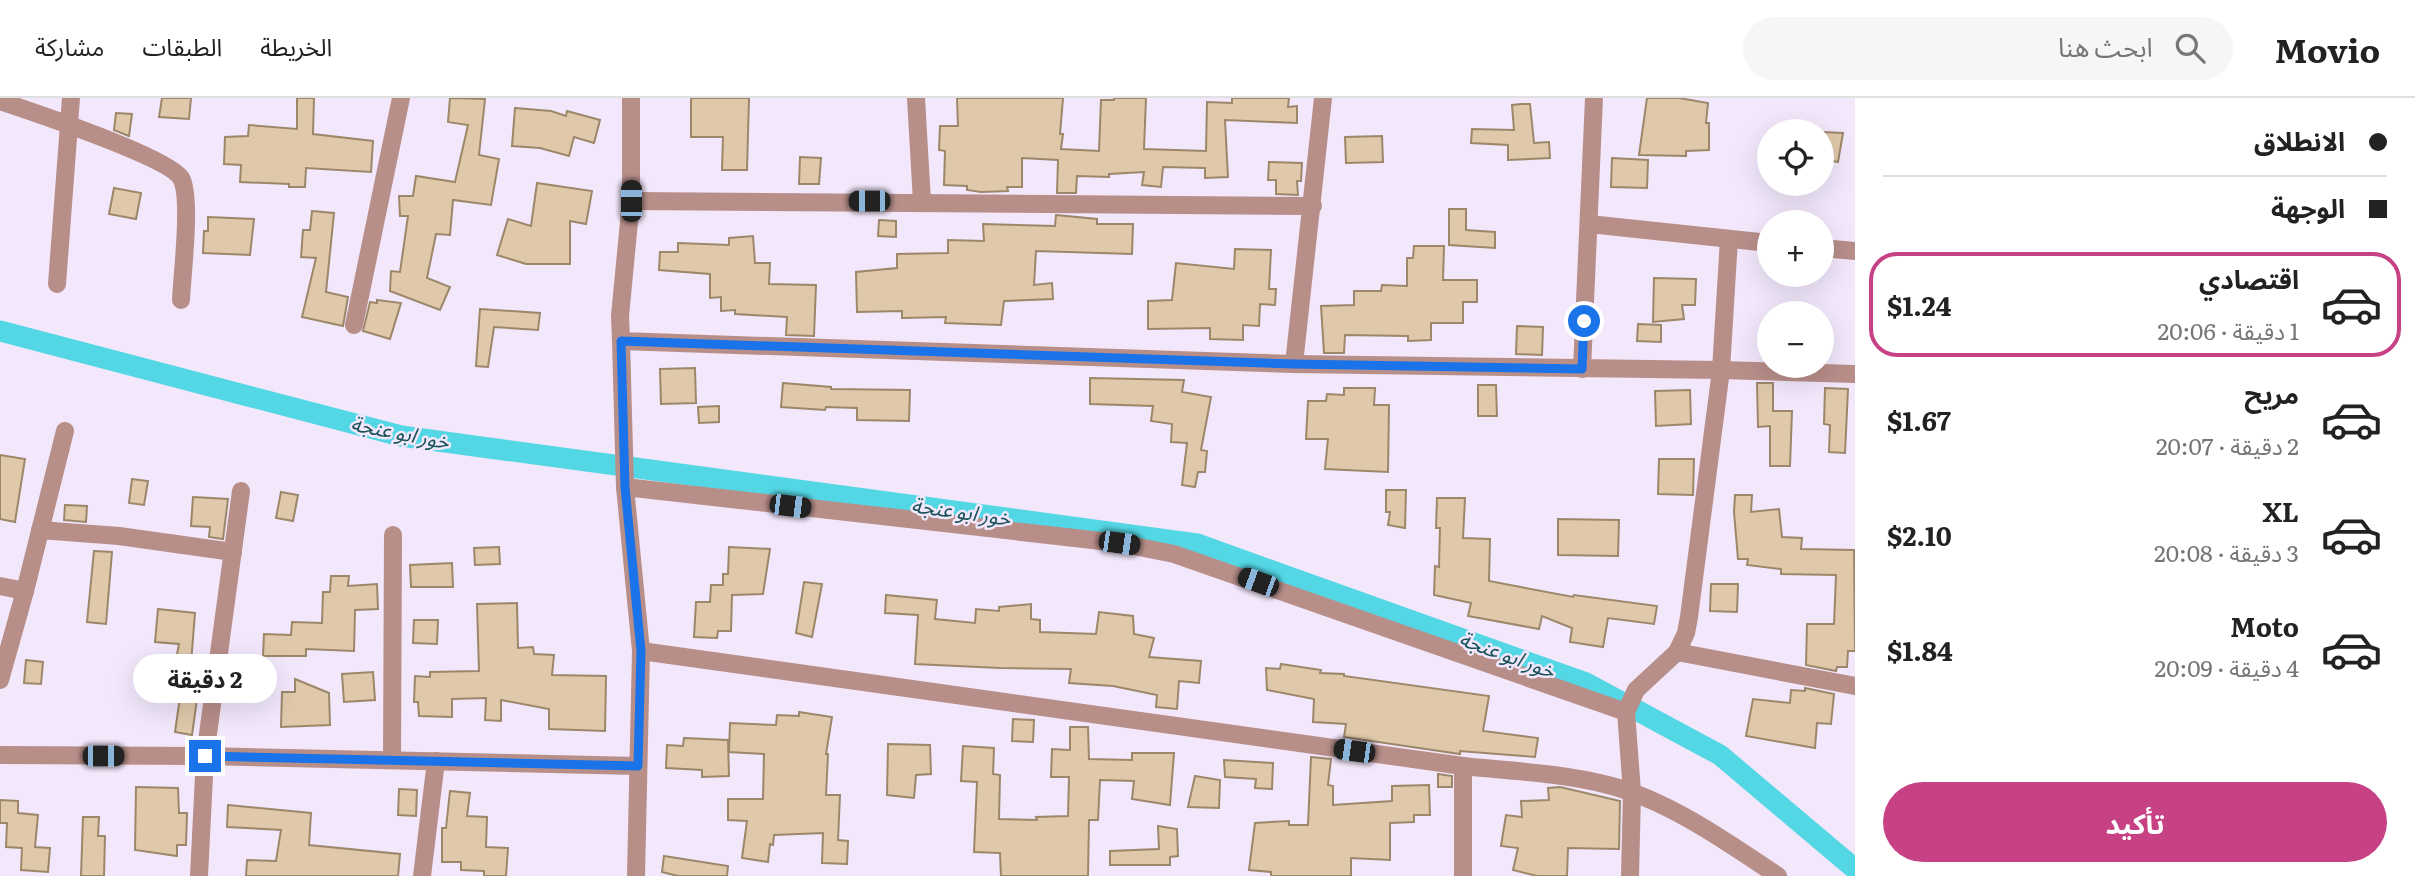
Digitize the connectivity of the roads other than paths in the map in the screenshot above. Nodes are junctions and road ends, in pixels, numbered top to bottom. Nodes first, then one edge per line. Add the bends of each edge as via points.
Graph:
1 (71, 98) edge
2 (401, 98) edge
3 (631, 98) edge
4 (916, 98) edge
5 (1323, 98) edge
6 (1594, 98) edge
7 (0, 101) edge
8 (69, 125) junction
9 (631, 201) junction
10 (922, 202) junction
11 (1312, 206) junction
12 (1589, 225) junction
13 (1729, 239) junction
14 (1757, 242) edge
15 (1834, 249) edge
16 (1855, 251) edge
17 (57, 284) dead end
18 (181, 300) dead end
19 (354, 325) dead end
20 (621, 341) junction
21 (1294, 364) junction
22 (1582, 369) junction
23 (1721, 370) junction
24 (1855, 374) edge
25 (65, 431) dead end
26 (625, 487) junction
27 (241, 491) dead end
28 (40, 530) junction
29 (393, 535) dead end
30 (233, 552) junction
31 (0, 586) edge
32 (25, 591) junction
33 (641, 651) junction
34 (1677, 652) junction
35 (0, 680) edge
36 (1855, 686) edge
37 (1626, 712) junction
38 (0, 755) edge
39 (205, 756) junction
40 (392, 759) junction
41 (436, 761) junction
42 (638, 766) junction
43 (1463, 766) junction
44 (1632, 792) junction
45 (199, 876) edge
46 (422, 876) edge
47 (636, 876) edge
48 (1463, 876) edge
49 (1630, 876) edge
50 (1778, 876) edge

1 - 8 street
2 - 19 street
3 - 9 street
4 - 10 street
5 - 11 street
6 - 12 street
7 - 8 street
8 - 17 street
8 - 18 street via 164,164 181,178 186,205
9 - 10 street
9 - 20 street
10 - 11 street
11 - 21 street
12 - 13 street
12 - 22 street
13 - 14 street
13 - 23 street
15 - 16 street
20 - 21 street
20 - 26 street
21 - 22 street
22 - 23 street
23 - 24 street
23 - 34 street via 1689,617
25 - 28 street
26 - 33 street
26 - 37 street via 1119,543 1174,554
27 - 30 street
28 - 30 street
28 - 32 street
29 - 40 street
30 - 39 street
31 - 32 street
32 - 35 street
33 - 42 street
33 - 43 street
34 - 36 street
34 - 37 street via 1636,690
37 - 44 street
38 - 39 street
39 - 40 street
39 - 45 street
40 - 41 street
41 - 42 street
41 - 46 street
42 - 47 street
43 - 44 street via 1558,776
43 - 48 street
44 - 49 street
44 - 50 street via 1702,827

